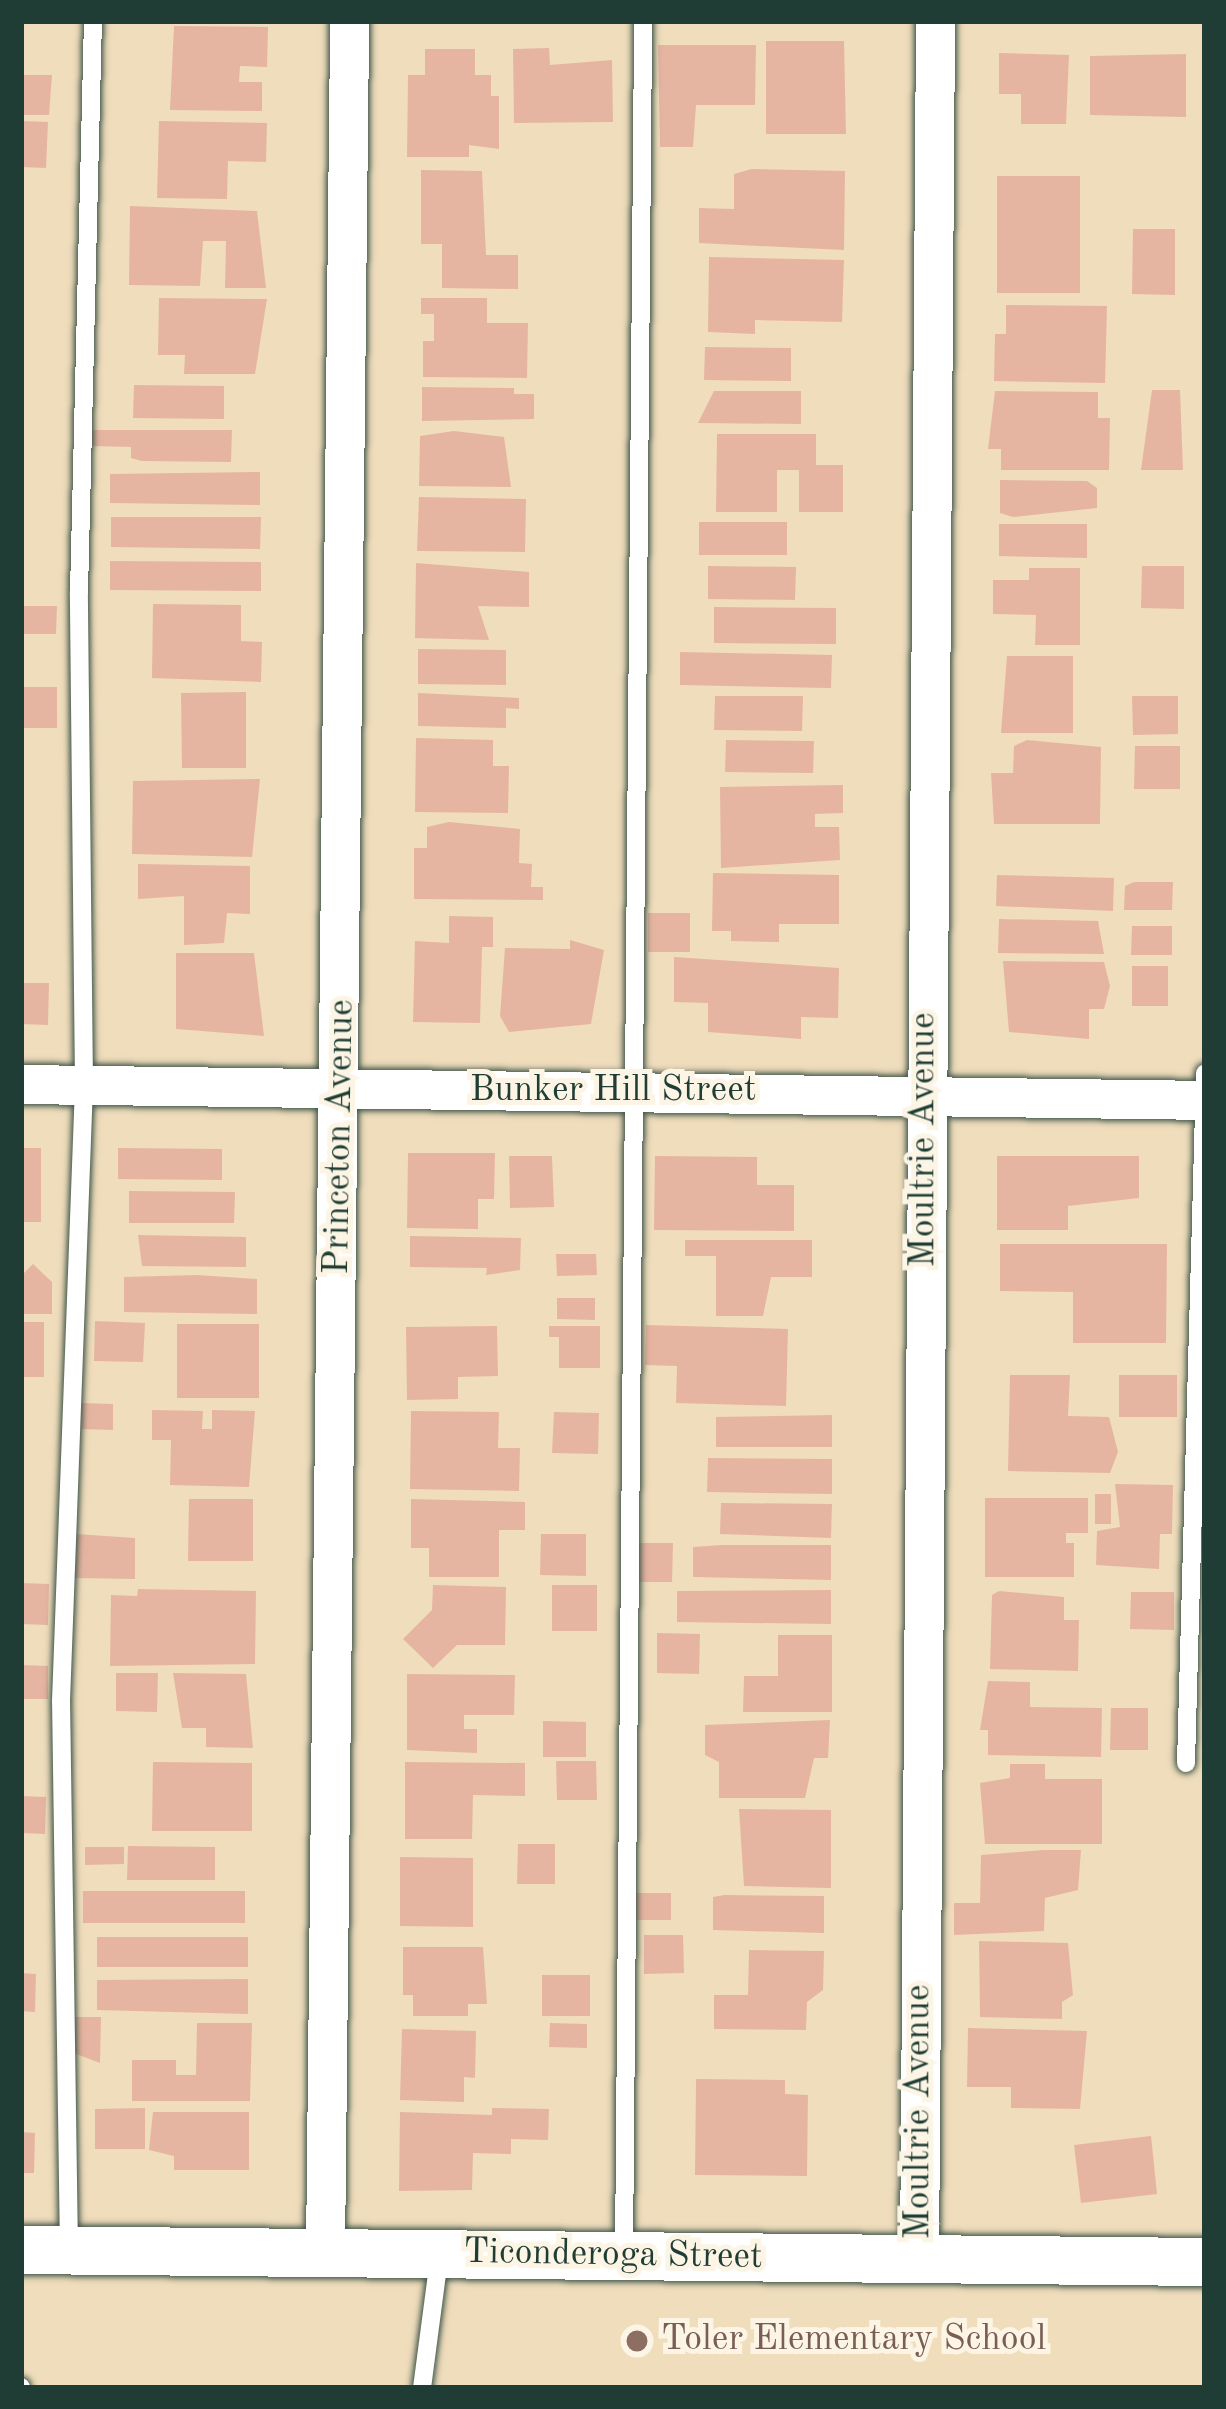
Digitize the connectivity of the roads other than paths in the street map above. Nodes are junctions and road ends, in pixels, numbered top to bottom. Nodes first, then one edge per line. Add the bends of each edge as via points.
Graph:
1 (94, 21) edge
2 (349, 21) edge
3 (643, 21) edge
4 (935, 21) edge
5 (1205, 1073) edge
6 (21, 1084) edge
7 (84, 1084) junction
8 (342, 1090) junction
9 (638, 1092) junction
10 (925, 1094) junction
11 (1205, 1100) edge
12 (1186, 1763) dead end
13 (21, 2250) edge
14 (69, 2250) junction
15 (325, 2252) junction
16 (440, 2254) junction
17 (624, 2255) junction
18 (919, 2260) junction
19 (1205, 2262) edge
20 (422, 2388) edge

1 - 7 lane via 79,592
2 - 8 street, Princeton Avenue
3 - 9 lane
4 - 10 street, Moultrie Avenue
5 - 11 lane
6 - 7 street, Bunker Hill Street
7 - 8 street, Bunker Hill Street
7 - 14 lane via 61,1700
8 - 9 street, Bunker Hill Street
8 - 15 street, Princeton Avenue
9 - 10 street, Bunker Hill Street
9 - 17 lane via 624,1668
10 - 11 street, Bunker Hill Street
10 - 18 street, Moultrie Avenue
11 - 12 lane
13 - 14 street, Ticonderoga Street
14 - 15 street, Ticonderoga Street
15 - 16 street, Ticonderoga Street
16 - 17 street, Ticonderoga Street
16 - 20 lane
17 - 18 street, Ticonderoga Street
18 - 19 street, Ticonderoga Street

